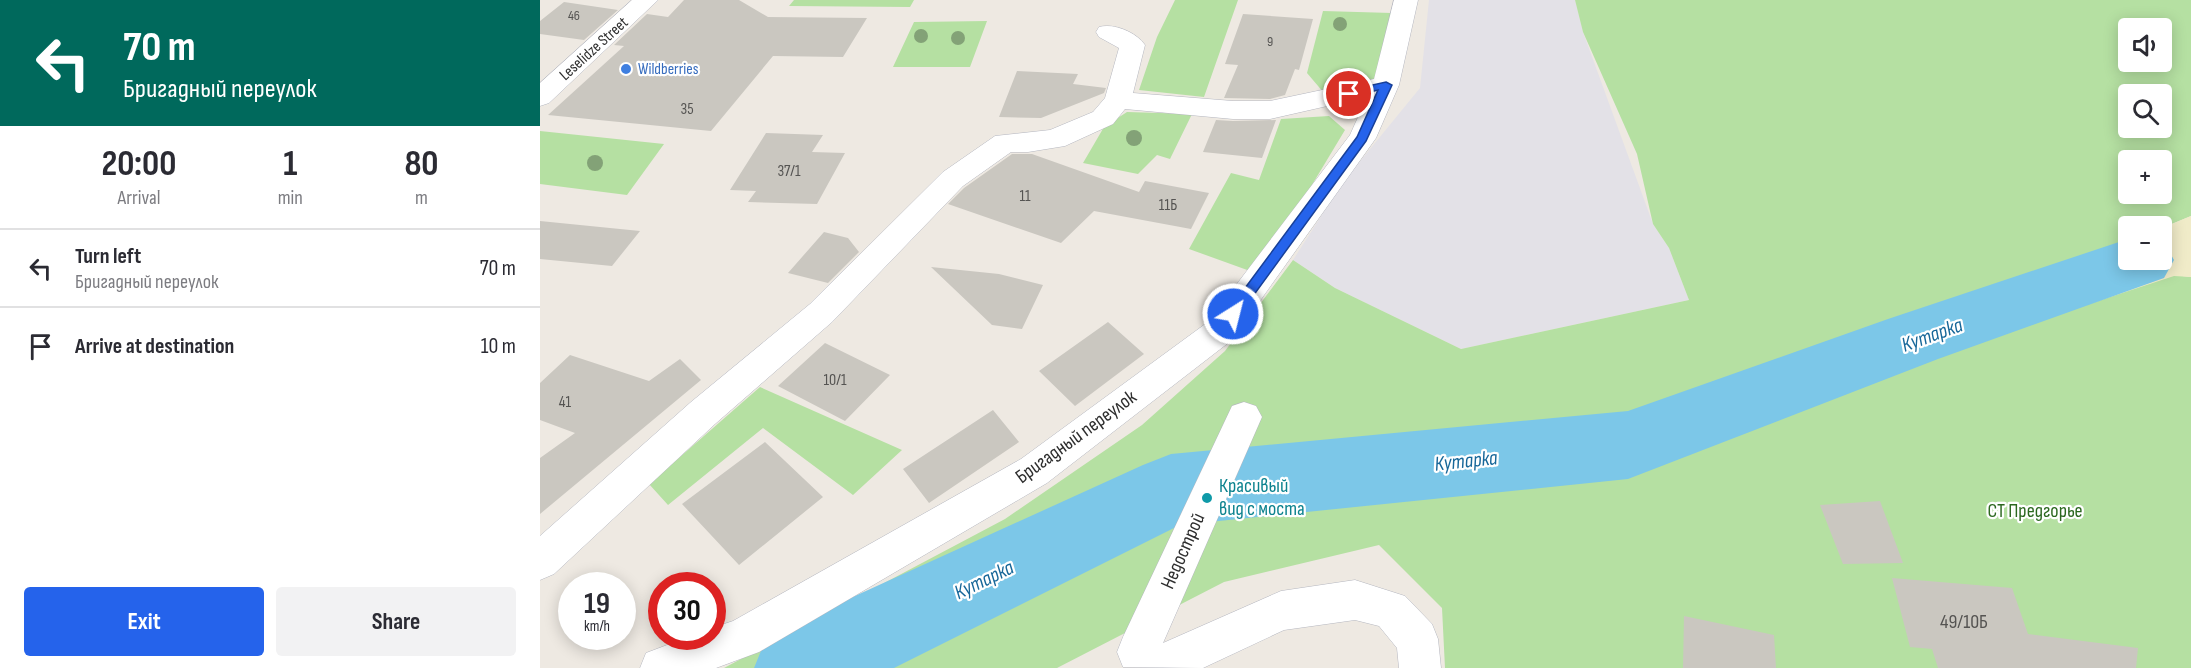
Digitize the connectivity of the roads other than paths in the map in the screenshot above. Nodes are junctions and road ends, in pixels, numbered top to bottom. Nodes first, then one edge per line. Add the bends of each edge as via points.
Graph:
1 (646, 0) edge
2 (1406, 0) edge
3 (1107, 32) dead end
4 (1386, 85) junction
5 (540, 97) edge
6 (1118, 100) junction
7 (1244, 417) dead end
8 (540, 561) edge
9 (1147, 660) edge
10 (661, 668) edge
11 (1420, 668) edge

1 - 5 street, Leselidze Street
2 - 4 street, Бригадный переулок
3 - 6 street via 1132,45
4 - 6 street via 1270,110
4 - 10 street, Бригадный переулок via 1362,138 1220,331 1034,471 744,637
6 - 8 street via 1103,118 1081,129 1055,139 1005,143 952,179 821,313 694,421
7 - 9 street, Недострой
9 - 11 street via 1281,611 1355,600 1391,610 1417,639

